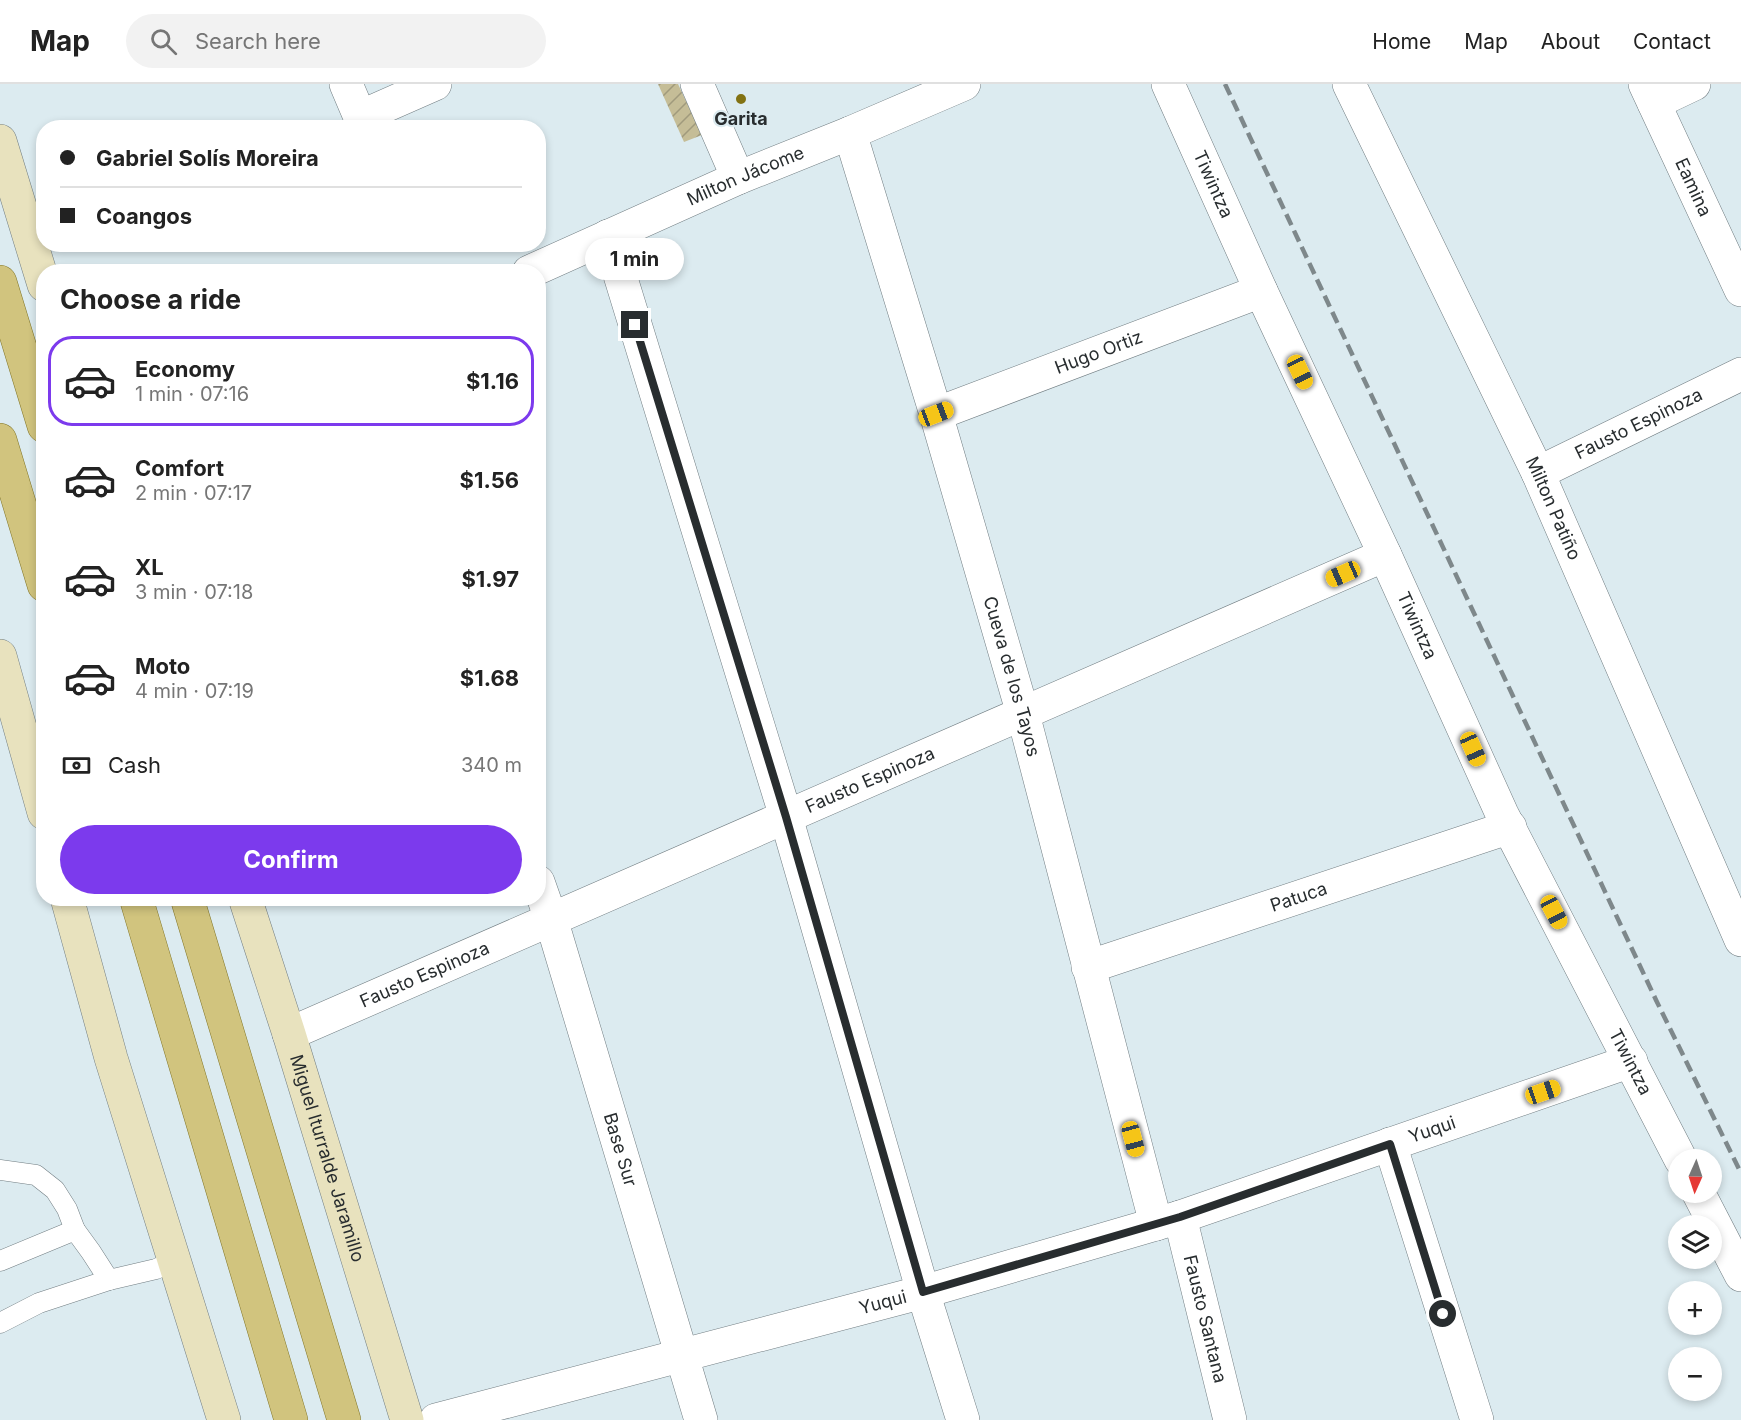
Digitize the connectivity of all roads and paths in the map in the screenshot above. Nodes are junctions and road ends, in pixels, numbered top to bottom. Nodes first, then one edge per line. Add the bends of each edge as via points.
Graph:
1 (346, 84) edge
2 (435, 84) edge
3 (697, 84) edge
4 (964, 84) edge
5 (1168, 84) edge
6 (1349, 84) edge
7 (1694, 84) edge
8 (1650, 94) edge
9 (850, 133) junction
10 (0, 141) edge
11 (738, 178) junction
12 (608, 236) junction
13 (38, 264) edge
14 (546, 264) edge
15 (0, 282) edge
16 (1741, 290) edge
17 (1262, 291) junction
18 (1741, 374) edge
19 (36, 400) edge
20 (936, 414) junction
21 (0, 440) edge
22 (1538, 473) junction
23 (1385, 555) junction
24 (36, 559) edge
25 (2, 673) edge
26 (1023, 714) junction
27 (36, 786) edge
28 (786, 817) junction
29 (1510, 827) junction
30 (546, 905) edge
31 (69, 906) edge
32 (138, 906) edge
33 (189, 906) edge
34 (248, 906) edge
35 (551, 919) junction
36 (1741, 940) edge
37 (1088, 967) junction
38 (289, 1034) junction
39 (1631, 1061) junction
40 (1390, 1144) junction
41 (1675, 1149) edge
42 (0, 1170) edge
43 (1704, 1203) edge
44 (1168, 1221) junction
45 (75, 1230) junction
46 (0, 1261) edge
47 (174, 1261) junction
48 (1741, 1275) edge
49 (109, 1281) junction
50 (923, 1292) junction
51 (0, 1323) edge
52 (682, 1356) junction
53 (224, 1420) edge
54 (291, 1420) edge
55 (344, 1420) edge
56 (408, 1420) edge
57 (436, 1420) edge
58 (701, 1420) edge
59 (963, 1420) edge
60 (1230, 1420) edge
61 (1477, 1420) edge

1 - 2 street via 360,117
3 - 11 street
4 - 9 street, Milton Jácome
5 - 17 street, Tiwintza
6 - 22 street, Milton Patiño
7 - 8 street
8 - 16 street, Eamina
9 - 11 street, Milton Jácome
9 - 20 street, Cueva de los Tayos
10 - 13 main road
11 - 12 street, Milton Jácome
12 - 14 street, Milton Jácome
12 - 28 street
15 - 19 main road
17 - 20 street, Hugo Ortiz
17 - 23 street, Tiwintza
18 - 22 street, Fausto Espinoza
20 - 26 street, Cueva de los Tayos
21 - 24 main road
22 - 36 street, Milton Patiño
23 - 26 street, Fausto Espinoza
23 - 29 street, Tiwintza
25 - 27 main road
26 - 28 street, Fausto Espinoza
26 - 37 street, Cueva de los Tayos
28 - 35 street, Fausto Espinoza
28 - 50 street
29 - 37 street, Patuca
29 - 39 street, Tiwintza
30 - 35 street, Base Sur
31 - 47 main road
32 - 54 main road
33 - 55 main road
34 - 38 main road, Miguel Iturralde Jaramillo
35 - 38 street, Fausto Espinoza
35 - 52 street, Base Sur
37 - 44 street, Cueva de los Tayos
38 - 56 main road, Miguel Iturralde Jaramillo
39 - 40 street, Yuqui
39 - 41 street, Tiwintza
40 - 44 street, Yuqui
40 - 61 street
42 - 45 lane via 36,1175 49,1185 67,1209
43 - 48 street
44 - 50 street, Yuqui
44 - 60 street, Fausto Santana
45 - 46 lane
45 - 49 lane
47 - 49 lane
47 - 53 main road
49 - 51 lane via 39,1303
50 - 52 street, Yuqui
50 - 59 street
52 - 57 street, Yuqui
52 - 58 street, Base Sur

